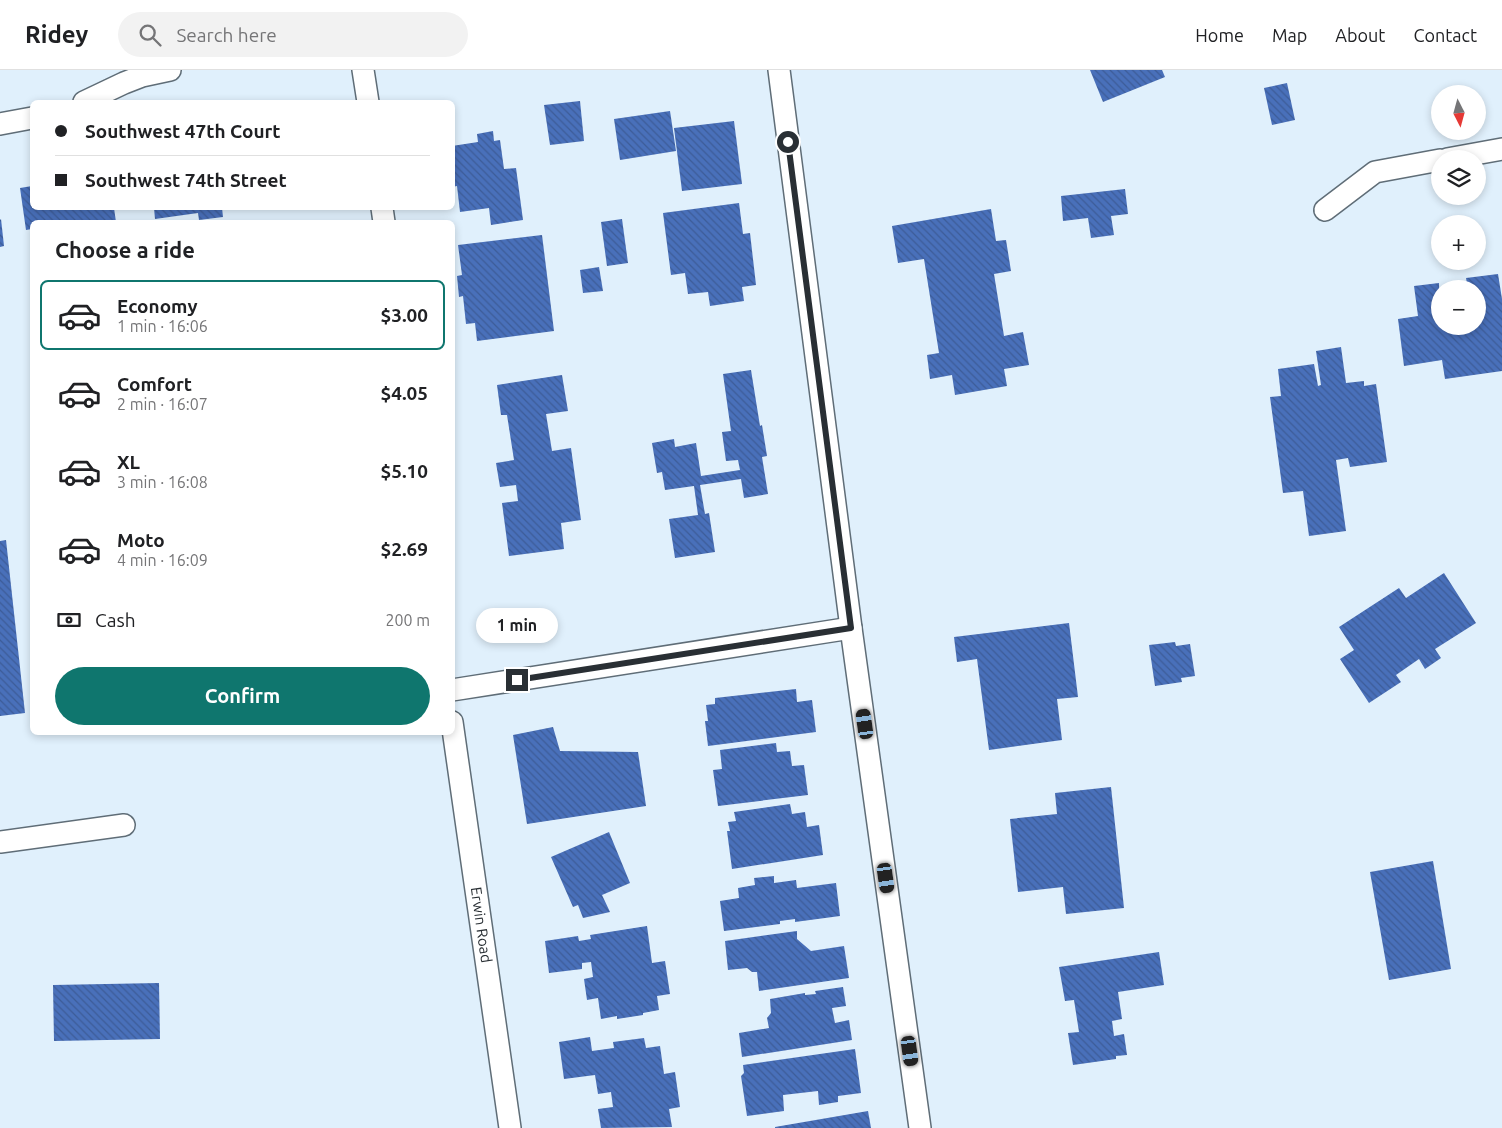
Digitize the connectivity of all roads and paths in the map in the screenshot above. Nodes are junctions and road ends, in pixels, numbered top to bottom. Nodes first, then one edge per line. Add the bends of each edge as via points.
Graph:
1 (170, 70) edge
2 (363, 70) edge
3 (779, 70) edge
4 (88, 100) edge
5 (368, 100) edge
6 (30, 118) edge
7 (0, 124) edge
8 (1502, 149) edge
9 (1486, 152) edge
10 (1431, 162) edge
11 (1325, 210) dead end
12 (851, 628) junction
13 (455, 690) edge
14 (454, 735) edge
15 (124, 825) dead end
16 (0, 842) edge
17 (510, 1128) edge
18 (920, 1128) edge

1 - 4 street via 142,76
2 - 5 street
3 - 12 street
6 - 7 street
8 - 9 street
10 - 11 street via 1375,172
12 - 13 street
12 - 18 street
14 - 17 street, Erwin Road
15 - 16 street

